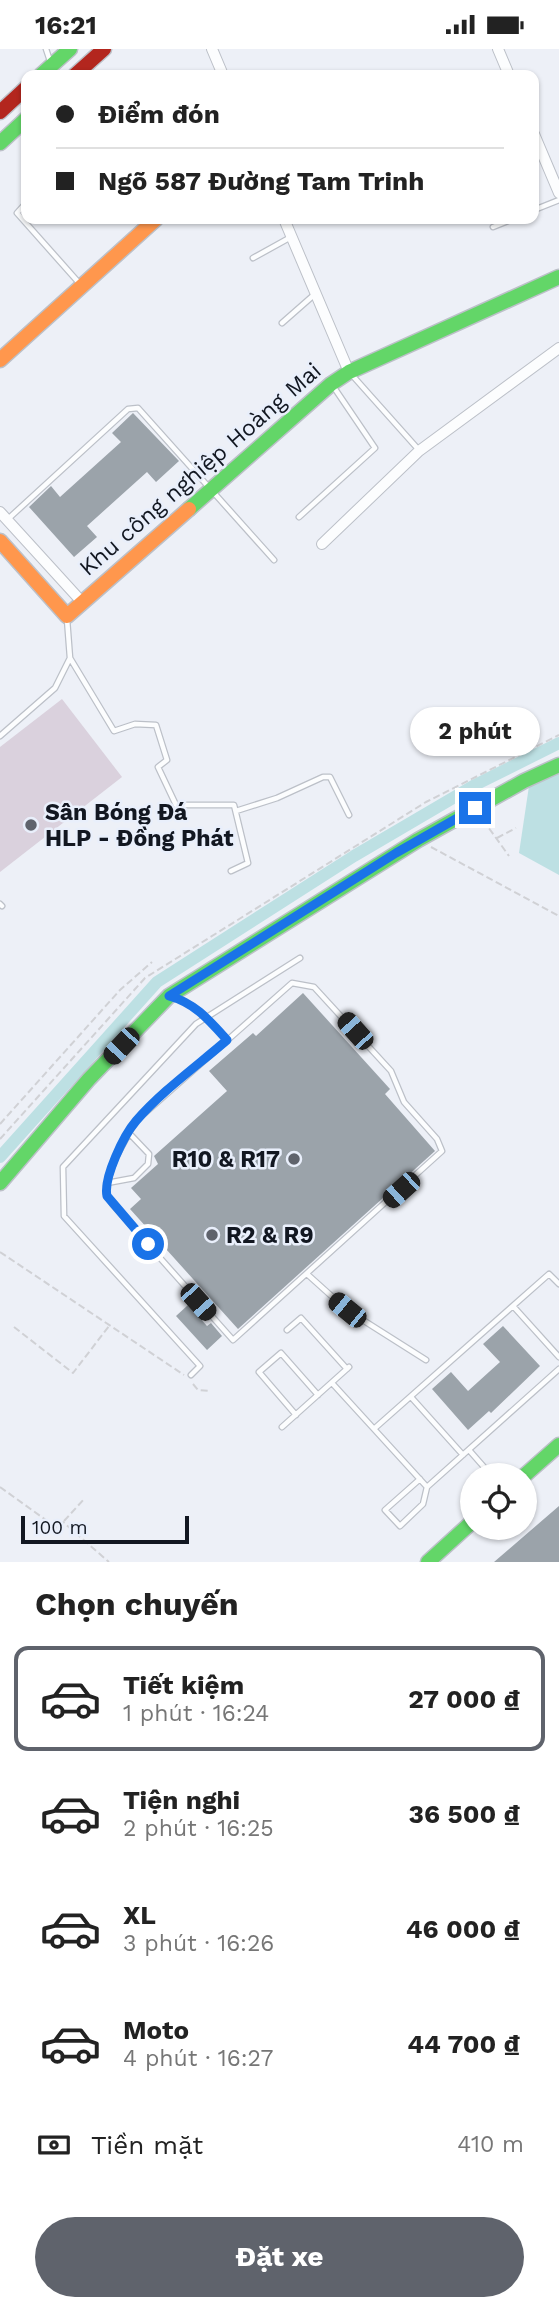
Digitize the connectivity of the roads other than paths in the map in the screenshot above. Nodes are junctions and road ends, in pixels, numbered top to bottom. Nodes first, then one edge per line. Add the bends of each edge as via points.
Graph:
1 (46, 49) edge
2 (70, 49) edge
3 (104, 49) edge
4 (212, 49) edge
5 (498, 49) edge
6 (46, 70) edge
7 (81, 70) edge
8 (221, 70) edge
9 (507, 70) edge
10 (21, 93) edge
11 (0, 112) edge
12 (21, 124) edge
13 (0, 143) edge
14 (539, 146) edge
15 (559, 193) edge
16 (559, 200) edge
17 (539, 209) edge
18 (27, 224) edge
19 (150, 224) edge
20 (286, 224) edge
21 (500, 224) edge
22 (493, 227) dead end
23 (292, 237) junction
24 (253, 258) dead end
25 (559, 277) edge
26 (81, 285) junction
27 (316, 293) junction
28 (282, 323) dead end
29 (559, 348) edge
30 (0, 360) edge
31 (349, 372) junction
32 (331, 384) junction
33 (419, 451) junction
34 (210, 487) junction
35 (299, 517) dead end
36 (2, 519) edge
37 (0, 541) edge
38 (322, 544) dead end
39 (274, 560) dead end
40 (82, 602) junction
41 (67, 615) junction
42 (70, 658) junction
43 (0, 736) edge
44 (559, 765) edge
45 (236, 811) junction
46 (349, 815) dead end
47 (231, 871) dead end
48 (300, 958) dead end
49 (169, 996) junction
50 (206, 1016) junction
51 (227, 1040) junction
52 (129, 1133) junction
53 (0, 1183) edge
54 (107, 1183) junction
55 (307, 1273) junction
56 (559, 1284) edge
57 (513, 1306) junction
58 (287, 1330) dead end
59 (559, 1357) edge
60 (426, 1360) dead end
61 (559, 1369) edge
62 (191, 1375) dead end
63 (332, 1383) junction
64 (318, 1395) junction
65 (411, 1397) junction
66 (296, 1415) junction
67 (282, 1427) dead end
68 (375, 1428) junction
69 (559, 1444) edge
70 (469, 1450) junction
71 (463, 1455) junction
72 (480, 1463) edge
73 (537, 1464) edge
74 (420, 1479) junction
75 (427, 1487) junction
76 (460, 1533) edge
77 (428, 1562) edge

1 - 6 lane
2 - 6 street
3 - 7 street
4 - 8 street
5 - 9 street
10 - 11 street
12 - 13 street
14 - 15 street
16 - 17 lane
18 - 26 lane
19 - 26 street
20 - 23 street, Khu công nghiệp Hoàng Mai
21 - 22 lane
23 - 24 lane
23 - 27 street, Khu công nghiệp Hoàng Mai
25 - 31 street, Khu công nghiệp Hoàng Mai
26 - 30 street
27 - 28 lane
27 - 31 street, Khu công nghiệp Hoàng Mai
29 - 33 street
31 - 32 street, Khu công nghiệp Hoàng Mai
31 - 33 lane
32 - 34 street, Khu công nghiệp Hoàng Mai
32 - 35 lane via 375,448
33 - 38 street
34 - 36 lane via 141,410 133,407
34 - 39 lane
34 - 40 street, Khu công nghiệp Hoàng Mai
36 - 40 street, Khu công nghiệp Hoàng Mai
37 - 41 street
40 - 41 street, Khu công nghiệp Hoàng Mai
41 - 42 lane
42 - 43 lane via 55,688
42 - 45 lane via 114,731 135,724 156,725 167,760 158,768 176,805 234,805
44 - 49 street via 418,840
45 - 46 lane via 330,777
45 - 47 lane via 248,863
48 - 50 lane
49 - 50 lane via 184,1000
49 - 53 street via 89,1079
50 - 51 lane
50 - 62 lane via 63,1167 64,1216 200,1366
51 - 52 lane via 140,1117
51 - 55 lane via 286,987 300,983 314,987 391,1071 404,1102 441,1145 438,1156
52 - 54 lane
52 - 54 lane via 149,1154 149,1164 134,1178
54 - 55 lane via 113,1205 233,1340
55 - 60 lane via 347,1310
56 - 57 lane via 550,1274
57 - 59 lane
57 - 65 lane
58 - 63 lane via 301,1318 348,1368
61 - 70 lane
63 - 64 lane
63 - 68 lane
64 - 66 lane
64 - 66 lane via 281,1353 259,1372
65 - 68 lane
65 - 71 lane
66 - 67 lane
68 - 74 lane
69 - 73 street
70 - 71 lane
70 - 72 lane
71 - 75 lane
74 - 75 lane
74 - 75 lane via 385,1510 400,1526 423,1504
76 - 77 street

